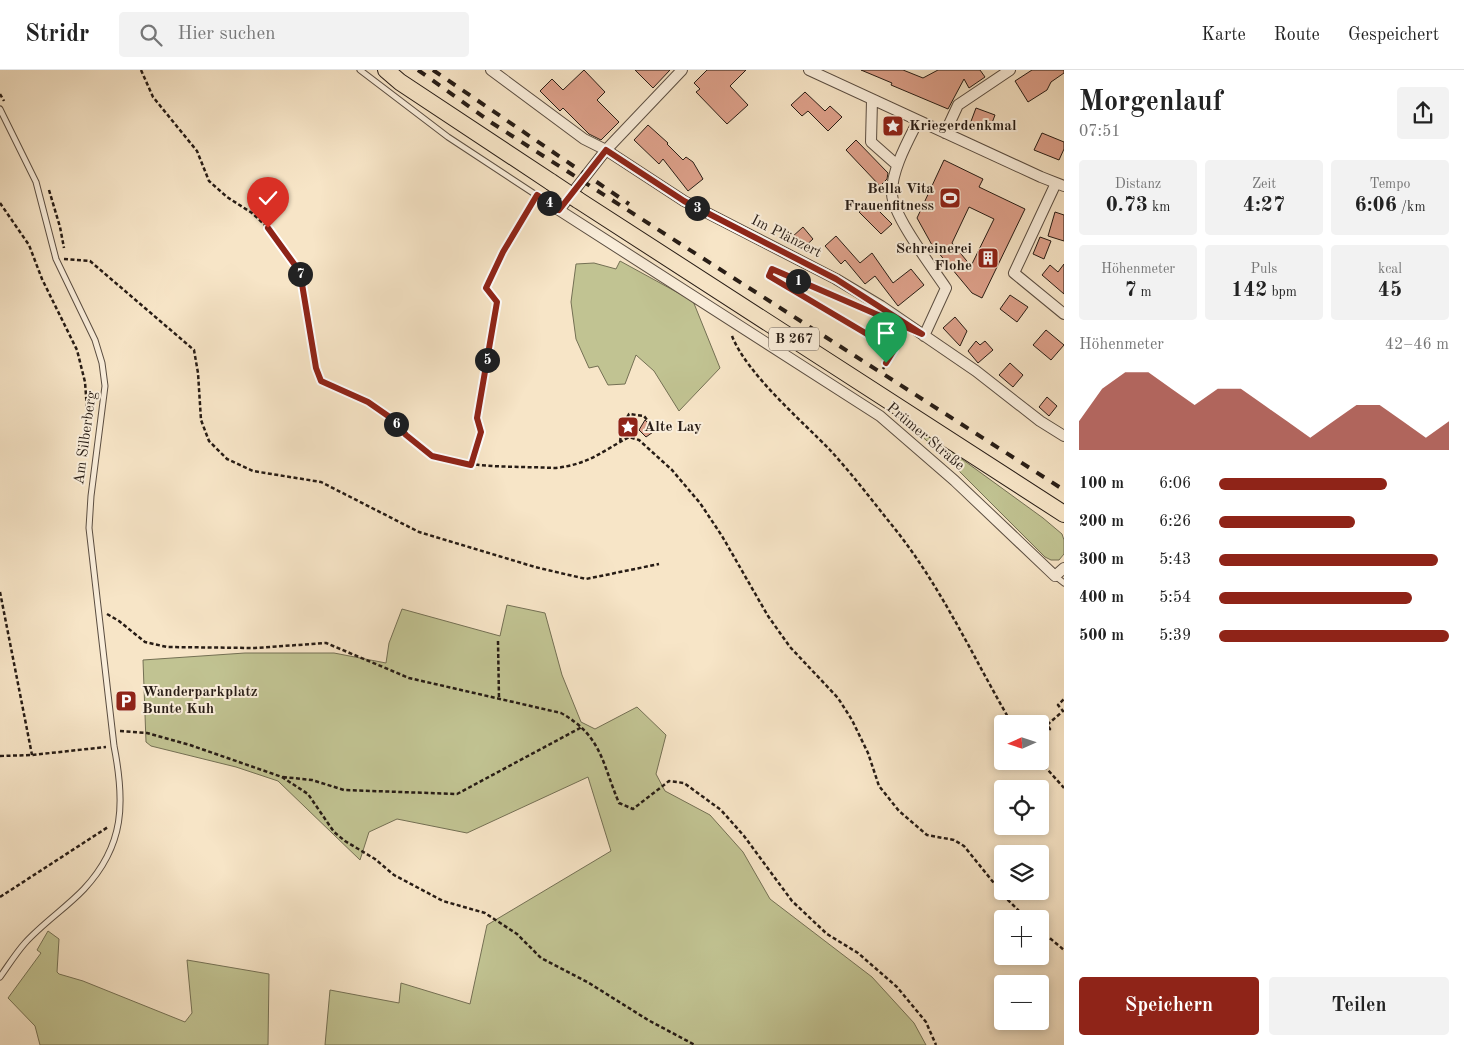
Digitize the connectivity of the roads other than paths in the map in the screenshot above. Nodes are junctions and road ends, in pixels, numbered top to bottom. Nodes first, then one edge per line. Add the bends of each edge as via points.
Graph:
1 (360, 70) edge
2 (386, 70) edge
3 (491, 70) edge
4 (682, 70) edge
5 (810, 70) edge
6 (1010, 70) edge
7 (872, 100) junction
8 (0, 109) edge
9 (918, 121) junction
10 (945, 133) junction
11 (606, 150) junction
12 (898, 166) junction
13 (1060, 185) edge
14 (559, 210) junction
15 (1064, 314) edge
16 (924, 336) junction
17 (1064, 436) edge
18 (1064, 514) edge
19 (1064, 568) edge
20 (1055, 576) junction
21 (1064, 583) edge
22 (0, 977) edge

1 - 14 lane via 448,137
2 - 18 main road, B 267, bridge via 578,200
3 - 11 street, Im Plänzert via 584,139
4 - 11 street
5 - 7 street
6 - 10 street via 958,105
7 - 9 street
7 - 12 street via 871,142
8 - 22 lane, Am Silberberg via 36,182 56,259 95,340 105,386 90,496 89,528 119,775 120,824 113,845 96,875 25,943
9 - 10 street
9 - 12 street
10 - 13 street
11 - 14 street
11 - 16 street, Im Plänzert via 684,201 836,279
12 - 16 street via 892,193 897,210 946,288
13 - 15 street via 1014,272
14 - 20 street, Prümer Straße via 880,416 955,481
16 - 17 street, Im Plänzert
19 - 20 street
20 - 21 lane, Prümer Straße

